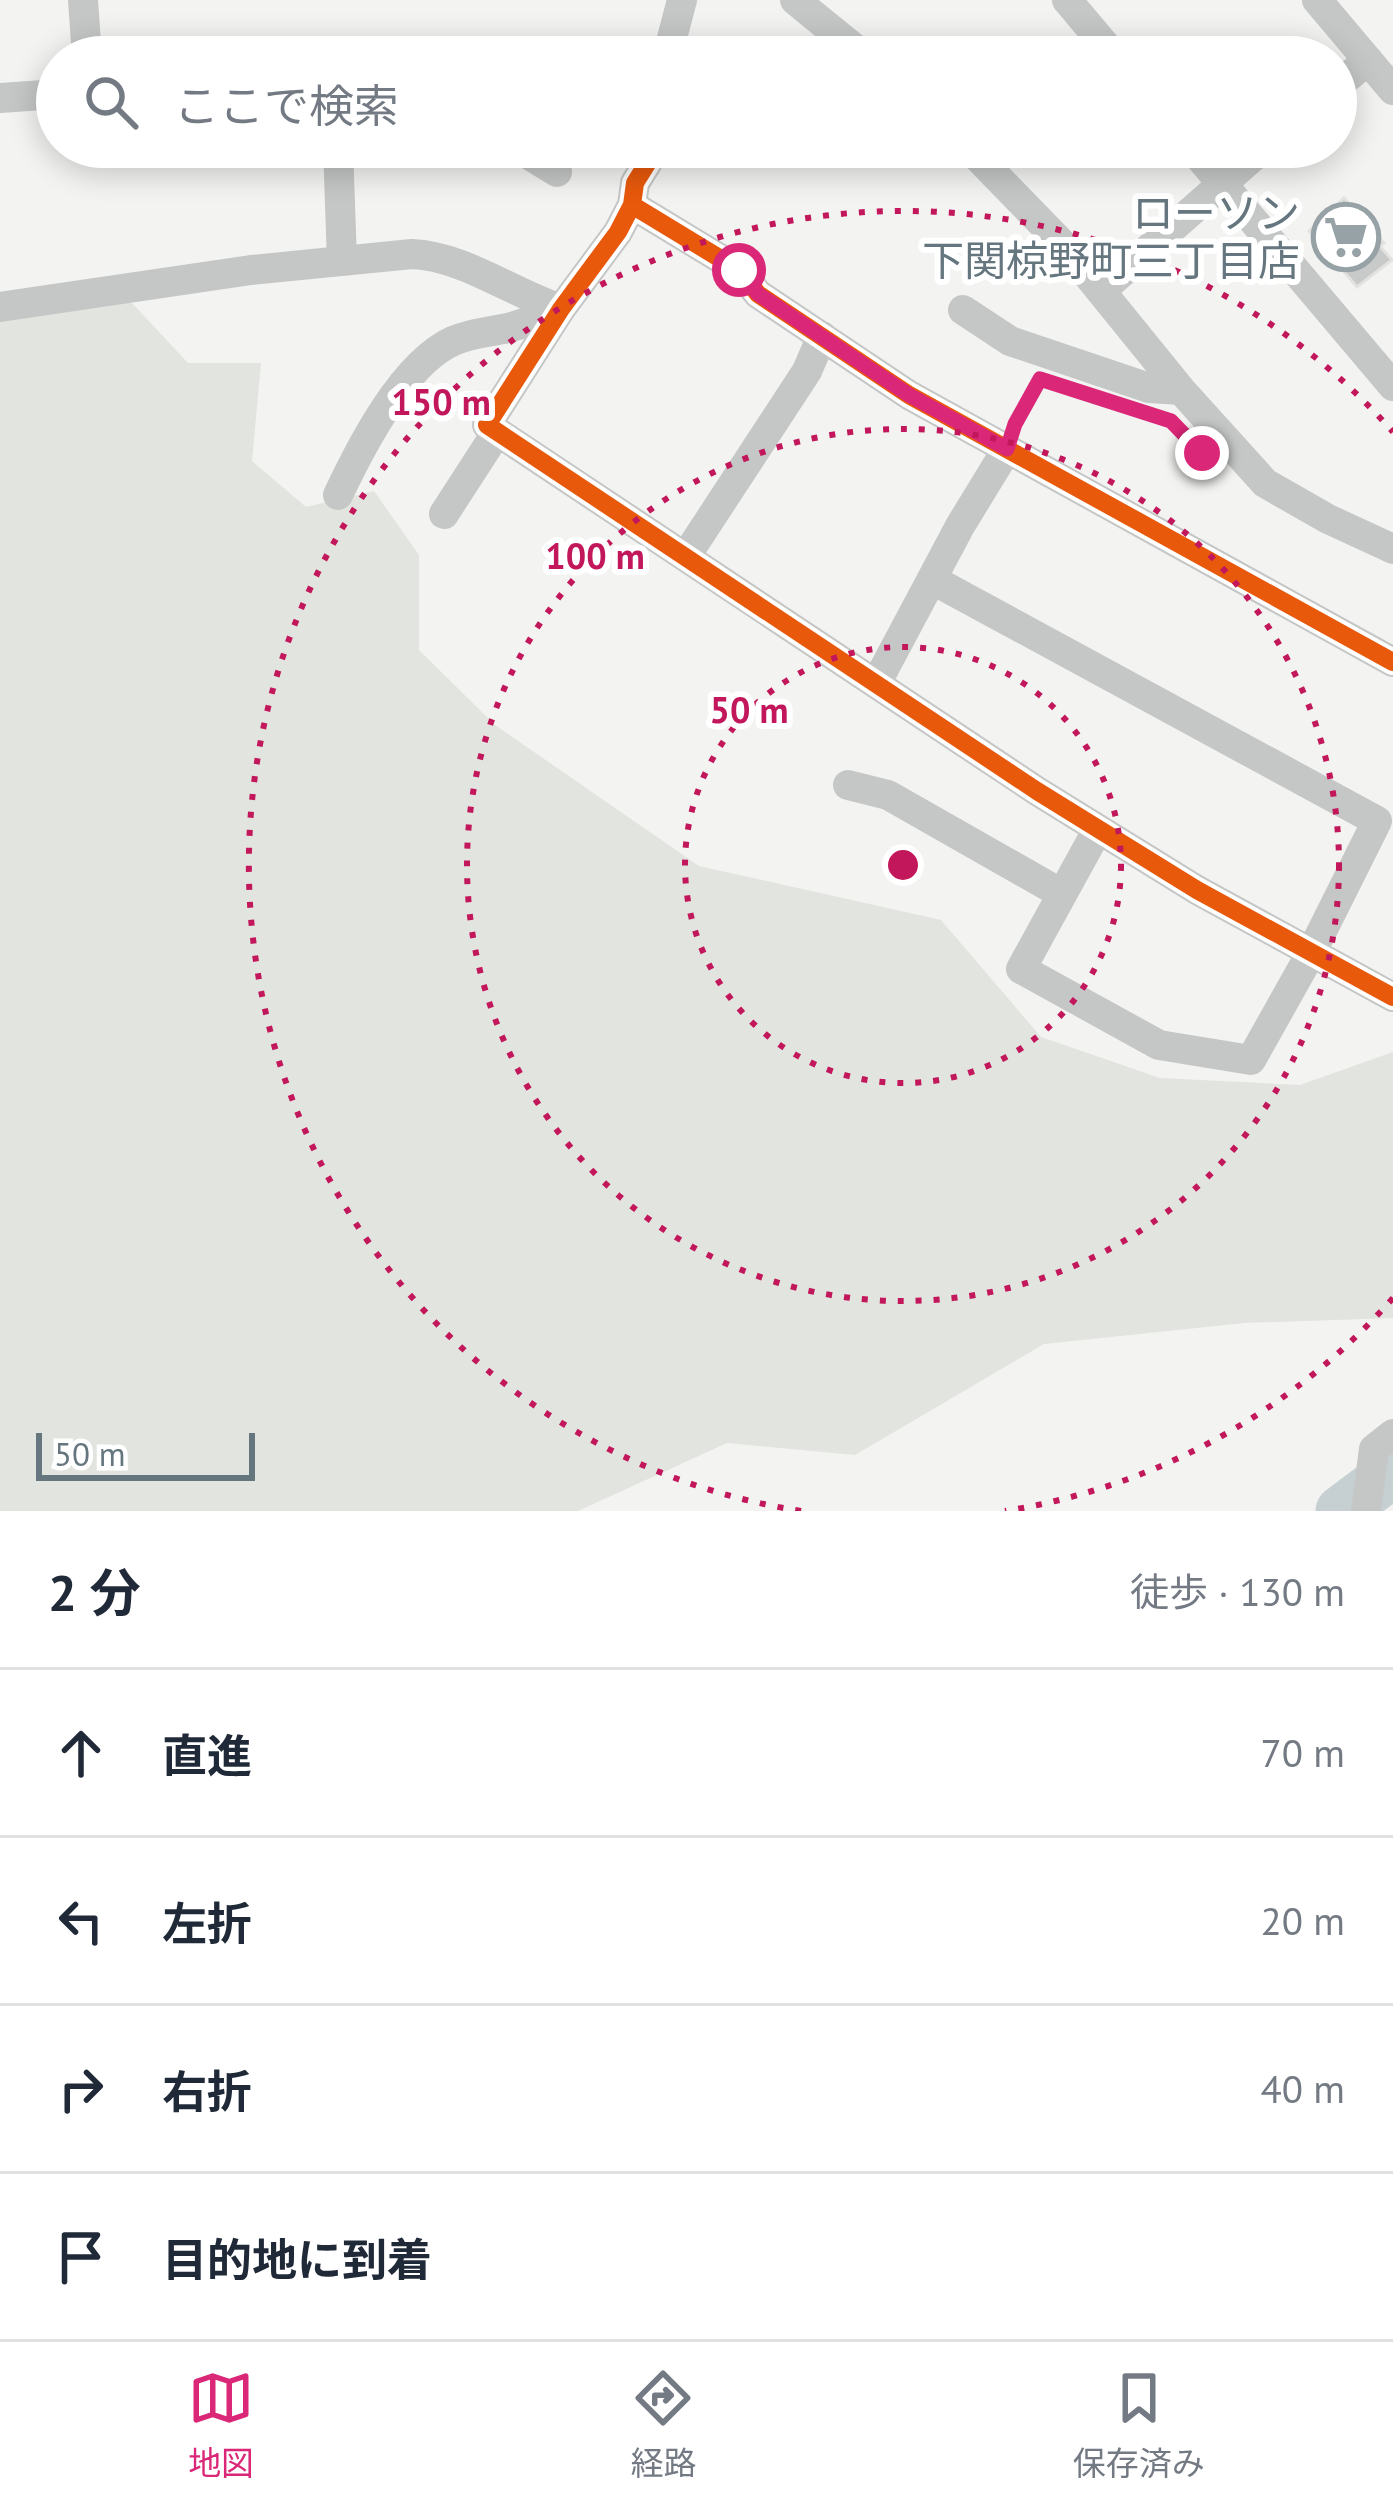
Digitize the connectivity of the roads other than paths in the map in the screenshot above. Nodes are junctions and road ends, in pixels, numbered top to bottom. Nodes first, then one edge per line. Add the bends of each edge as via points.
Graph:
1 (83, 0) edge
2 (682, 0) edge
3 (795, 0) edge
4 (1067, 0) edge
5 (1317, 0) edge
6 (86, 36) edge
7 (673, 36) edge
8 (839, 36) edge
9 (1097, 36) edge
10 (1348, 36) edge
11 (1357, 47) edge
12 (1368, 60) junction
13 (1357, 69) edge
14 (1393, 90) edge
15 (36, 95) edge
16 (0, 98) edge
17 (339, 168) edge
18 (550, 168) edge
19 (643, 168) edge
20 (988, 168) edge
21 (1208, 168) edge
22 (1239, 168) edge
23 (556, 172) dead end
24 (1221, 183) junction
25 (632, 205) junction
26 (342, 260) junction
27 (1102, 290) junction
28 (0, 307) edge
29 (561, 310) junction
30 (963, 310) dead end
31 (822, 336) junction
32 (1393, 386) edge
33 (1181, 390) junction
34 (497, 432) junction
35 (1007, 449) junction
36 (338, 495) dead end
37 (444, 514) dead end
38 (1393, 549) edge
39 (686, 556) junction
40 (933, 580) junction
41 (1393, 662) edge
42 (877, 682) junction
43 (848, 785) dead end
44 (1098, 829) junction
45 (1062, 894) junction
46 (1311, 953) junction
47 (1393, 997) edge
48 (1384, 1442) edge
49 (1366, 1511) edge

1 - 6 street
2 - 7 street
3 - 8 street
4 - 9 street
5 - 10 street
11 - 12 street
12 - 13 street
12 - 14 street
15 - 16 street
17 - 26 street
18 - 23 street
19 - 25 street
20 - 27 street
21 - 24 street
22 - 24 street
24 - 27 street
24 - 32 street
25 - 29 street
25 - 31 street via 739,270 758,294
26 - 28 street
26 - 29 street via 437,255
27 - 33 street
29 - 34 street via 487,425
29 - 36 street via 444,345 406,378
30 - 33 street via 1010,341 1149,388
31 - 35 street
31 - 39 street
33 - 38 street via 1265,483
34 - 37 street
34 - 39 street
35 - 40 street
35 - 41 street
39 - 42 street
40 - 42 street
40 - 46 street via 1377,821
42 - 44 street
43 - 45 street via 888,795
44 - 45 street
44 - 46 street
45 - 46 street via 1021,969 1159,1045 1251,1060
46 - 47 street
48 - 49 street

